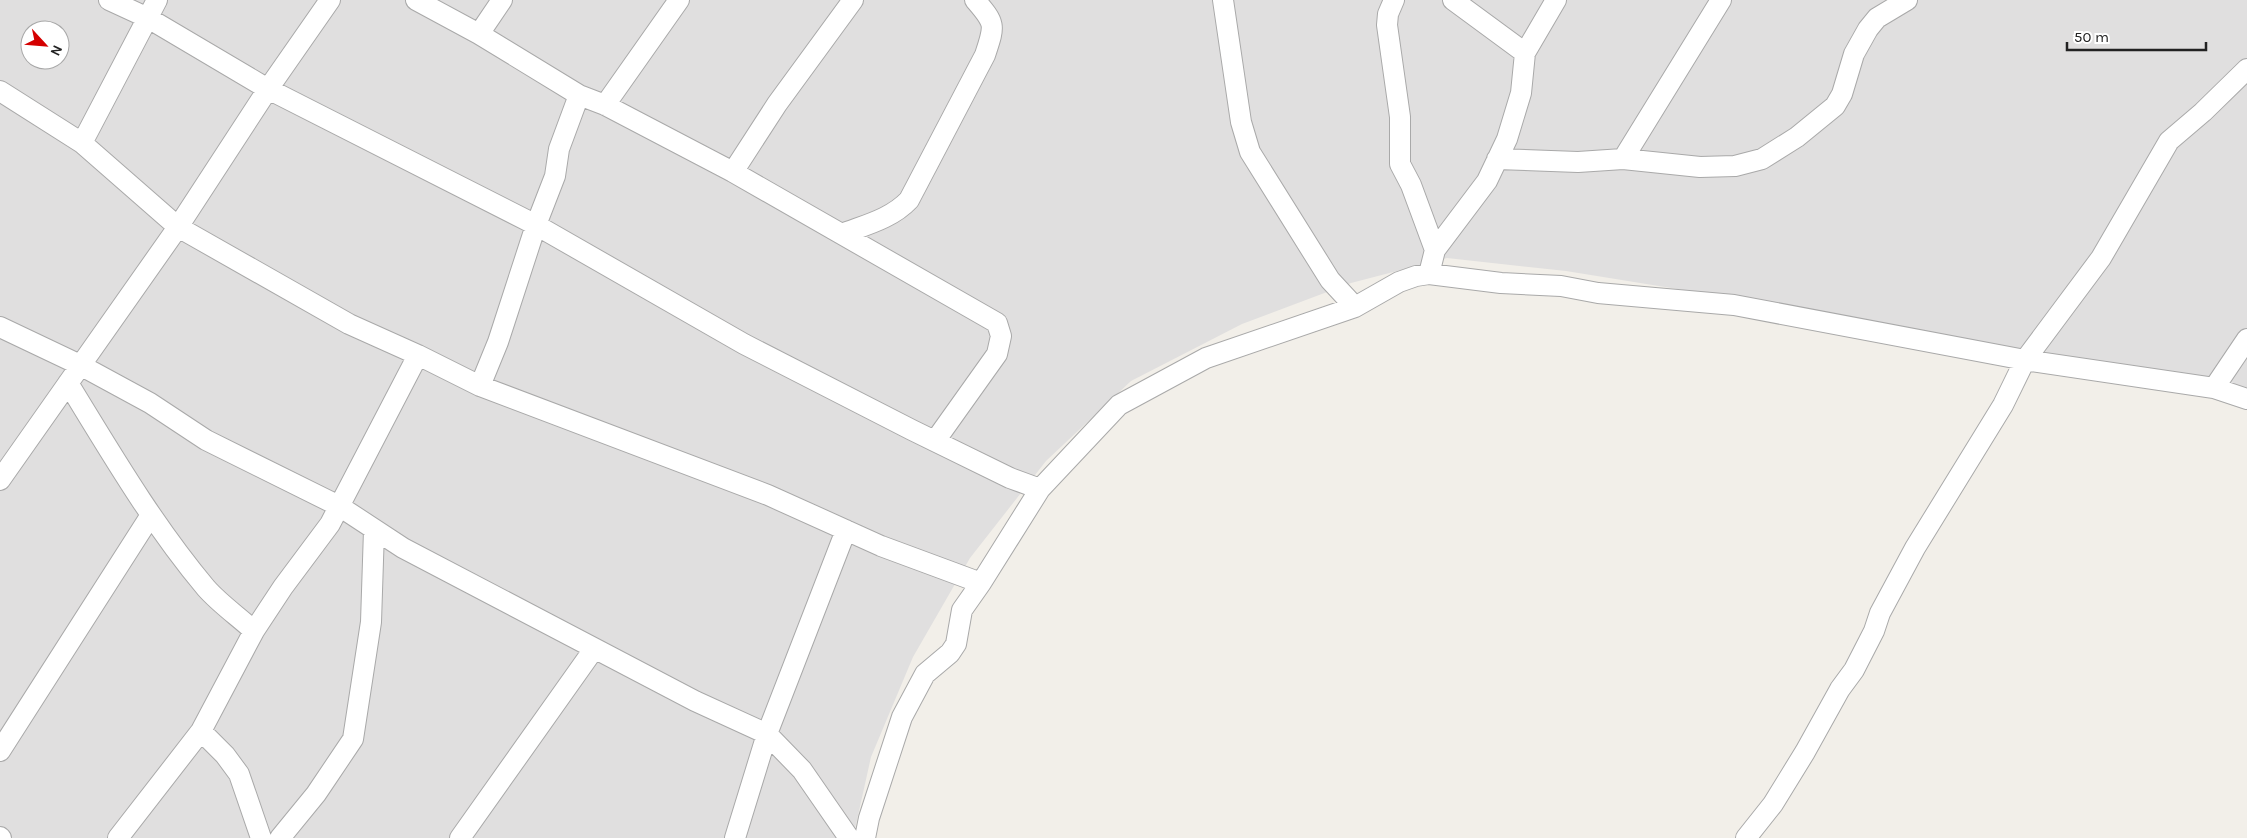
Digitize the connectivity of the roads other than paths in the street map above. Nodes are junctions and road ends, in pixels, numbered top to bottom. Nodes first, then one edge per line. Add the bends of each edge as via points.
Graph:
1 (109, 0) edge
2 (157, 0) edge
3 (330, 0) edge
4 (416, 0) edge
5 (502, 0) edge
6 (679, 0) edge
7 (853, 0) edge
8 (975, 0) edge
9 (1223, 0) edge
10 (1394, 0) edge
11 (1453, 0) edge
12 (1556, 0) edge
13 (1720, 0) edge
14 (1907, 0) edge
15 (1879, 6) edge
16 (148, 18) junction
17 (479, 34) junction
18 (1525, 53) junction
19 (2247, 69) edge
20 (268, 89) junction
21 (0, 91) edge
22 (579, 95) junction
23 (605, 105) junction
24 (82, 143) junction
25 (1497, 159) junction
26 (1623, 159) junction
27 (733, 172) junction
28 (536, 225) junction
29 (178, 226) junction
30 (842, 234) junction
31 (1435, 250) junction
32 (1428, 274) junction
33 (1355, 307) junction
34 (0, 327) edge
35 (2247, 339) edge
36 (418, 355) junction
37 (2025, 360) junction
38 (80, 365) junction
39 (68, 383) junction
40 (480, 386) junction
41 (2214, 388) junction
42 (2247, 398) edge
43 (935, 441) junction
44 (0, 480) edge
45 (1040, 490) junction
46 (339, 506) junction
47 (151, 515) junction
48 (374, 530) junction
49 (846, 530) junction
50 (982, 583) junction
51 (254, 631) junction
52 (594, 648) junction
53 (201, 731) junction
54 (767, 734) junction
55 (0, 750) edge
56 (118, 838) edge
57 (261, 838) edge
58 (280, 838) edge
59 (460, 838) edge
60 (735, 838) edge
61 (849, 838) edge
62 (865, 838) edge
63 (1746, 838) edge

1 - 16 street
2 - 16 street
3 - 20 street
4 - 17 street
5 - 17 street
6 - 23 street
7 - 27 street via 777,104
8 - 30 street via 988,13 992,32 990,40 909,200 892,214
9 - 33 street via 1241,122 1250,152 1330,280
10 - 31 street via 1387,25 1400,117 1400,164
11 - 18 street
12 - 18 street
13 - 26 street
14 - 15 street
15 - 26 street via 1877,18 1859,43 1835,106 1797,138 1762,159 1735,166 1700,167
16 - 20 street
16 - 24 street
17 - 22 street
18 - 25 street via 1521,93 1507,139
19 - 37 street via 2169,140 2101,258
20 - 28 street
20 - 29 street
21 - 24 street
22 - 23 street
22 - 28 street via 559,149 555,176
23 - 27 street
24 - 29 street
25 - 26 street via 1578,162
25 - 31 street via 1487,181
27 - 30 street
28 - 40 street via 498,342
28 - 43 street via 744,344
29 - 36 street via 349,324
29 - 38 street
30 - 43 street via 997,323 1001,336 997,354
31 - 32 street
32 - 33 street via 1399,282
32 - 37 street via 1734,305
33 - 45 street via 1206,358 1119,405
34 - 38 street
35 - 41 street
36 - 40 street
36 - 46 street
37 - 41 street
37 - 63 street via 2003,405 1915,548 1854,670 1773,804
38 - 39 street
38 - 46 street via 150,403 206,440
39 - 44 street
39 - 47 street
40 - 49 street via 768,495
41 - 42 street
43 - 45 street
45 - 50 street
46 - 48 street
46 - 51 street via 330,524
47 - 51 street via 208,589
47 - 55 street
48 - 52 street
48 - 58 street via 371,622 353,738 316,794
49 - 50 street
49 - 54 street
50 - 62 street via 962,610 956,644 925,674 902,717
51 - 53 street
52 - 54 street via 695,701
52 - 59 street
53 - 56 street
53 - 57 street via 240,774
54 - 60 street
54 - 61 street via 802,770

